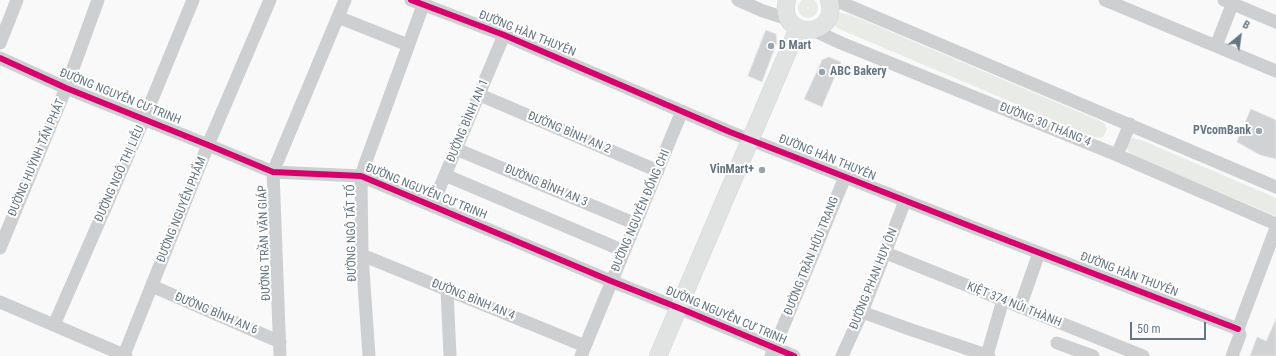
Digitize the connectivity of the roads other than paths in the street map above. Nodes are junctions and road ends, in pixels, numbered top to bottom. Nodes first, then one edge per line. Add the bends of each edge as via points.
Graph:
1 (17, 0) edge
2 (98, 0) edge
3 (194, 0) edge
4 (270, 0) edge
5 (345, 0) edge
6 (411, 0) edge
7 (738, 0) edge
8 (787, 0) edge
9 (829, 0) edge
10 (836, 0) edge
11 (1105, 0) edge
12 (1230, 1) edge
13 (424, 2) edge
14 (338, 17) junction
15 (1276, 22) edge
16 (799, 26) junction
17 (504, 35) junction
18 (0, 43) edge
19 (408, 45) junction
20 (1216, 46) junction
21 (0, 58) edge
22 (1276, 71) edge
23 (66, 88) junction
24 (480, 95) junction
25 (682, 111) junction
26 (144, 119) junction
27 (1130, 124) junction
28 (751, 140) junction
29 (208, 145) junction
30 (456, 149) junction
31 (1117, 155) junction
32 (658, 171) junction
33 (274, 172) junction
34 (445, 175) junction
35 (362, 176) junction
36 (845, 177) junction
37 (1276, 187) edge
38 (905, 201) junction
39 (432, 206) junction
40 (636, 224) junction
41 (1276, 224) edge
42 (1276, 228) edge
43 (0, 248) edge
44 (624, 251) junction
45 (886, 252) junction
46 (1039, 253) junction
47 (362, 255) junction
48 (611, 281) junction
49 (152, 286) junction
50 (447, 290) junction
51 (1003, 300) junction
52 (0, 302) edge
53 (1020, 307) junction
54 (679, 308) junction
55 (862, 312) junction
56 (54, 325) junction
57 (1238, 329) junction
58 (280, 342) junction
59 (1057, 343) dead end
60 (583, 351) edge
61 (772, 352) edge
62 (1134, 355) edge
63 (125, 356) edge
64 (280, 356) edge
65 (369, 356) edge
66 (450, 356) edge
67 (658, 356) edge
68 (794, 356) edge
69 (842, 356) edge
70 (988, 356) edge
71 (1093, 356) edge
72 (1232, 356) edge

1 - 18 street
2 - 23 street, ĐƯỜNG HUỲNH TẤN PHÁT
3 - 26 street, ĐƯỜNG NGÔ THỊ LIỄU
4 - 29 street, ĐƯỜNG NGUYỄN PHẨM
5 - 14 street, ĐƯỜNG TRẦN VĂN GIÁP
6 - 13 street, ĐƯỜNG HÀN THUYÊN
7 - 16 street, ĐƯỜNG 30 THÁNG 4
8 - 16 main road via 786,12
9 - 16 main road via 828,20 819,28
10 - 27 street
11 - 20 street
12 - 15 street
12 - 20 street
13 - 17 street, ĐƯỜNG HÀN THUYÊN
13 - 19 street, ĐƯỜNG NGÔ TẤT TỐ
14 - 19 street
14 - 33 street, ĐƯỜNG TRẦN VĂN GIÁP
16 - 28 main road
16 - 31 street, ĐƯỜNG 30 THÁNG 4
17 - 24 street, ĐƯỜNG BÌNH AN 1
17 - 25 street, ĐƯỜNG HÀN THUYÊN
19 - 35 street, ĐƯỜNG NGÔ TẤT TỐ
20 - 22 street
21 - 23 street, ĐƯỜNG NGUYỄN CƯ TRINH
23 - 26 street, ĐƯỜNG NGUYỄN CƯ TRINH
23 - 43 street, ĐƯỜNG HUỲNH TẤN PHÁT
24 - 30 street, ĐƯỜNG BÌNH AN 1
24 - 32 street, ĐƯỜNG BÌNH AN 2
25 - 28 street, ĐƯỜNG HÀN THUYÊN
25 - 32 street, ĐƯỜNG NGUYỄN ĐỔNG CHI
26 - 29 street, ĐƯỜNG NGUYỄN CƯ TRINH
26 - 56 street, ĐƯỜNG NGÔ THỊ LIỄU
27 - 31 street
27 - 37 street
28 - 36 street, ĐƯỜNG HÀN THUYÊN
28 - 54 main road
29 - 33 street, ĐƯỜNG NGUYỄN CƯ TRINH
29 - 49 street, ĐƯỜNG NGUYỄN PHẨM
30 - 34 street, ĐƯỜNG BÌNH AN 1
30 - 40 street, ĐƯỜNG BÌNH AN 3
31 - 41 street, ĐƯỜNG 30 THÁNG 4
32 - 40 street, ĐƯỜNG NGUYỄN ĐỔNG CHI
33 - 35 street, ĐƯỜNG NGUYỄN CƯ TRINH
33 - 58 street, ĐƯỜNG TRẦN VĂN GIÁP
34 - 39 street, ĐƯỜNG BÌNH AN 1
34 - 44 street
35 - 39 street, ĐƯỜNG NGUYỄN CƯ TRINH
35 - 47 street, ĐƯỜNG NGÔ TẤT TỐ
36 - 38 street, ĐƯỜNG HÀN THUYÊN
36 - 61 street, ĐƯỜNG TRẦN HỮU TRANG
38 - 45 street, ĐƯỜNG PHAN HUY ÔN
38 - 46 street, ĐƯỜNG HÀN THUYÊN
39 - 48 street, ĐƯỜNG NGUYỄN CƯ TRINH
40 - 44 street, ĐƯỜNG NGUYỄN ĐỔNG CHI
42 - 57 street
44 - 48 street, ĐƯỜNG NGUYỄN ĐỔNG CHI
45 - 51 street, KIỆT 374 NÚI THÀNH
45 - 55 street, ĐƯỜNG PHAN HUY ÔN
46 - 53 street
46 - 57 street, ĐƯỜNG HÀN THUYÊN
47 - 50 street, ĐƯỜNG BÌNH AN 4
47 - 65 street, ĐƯỜNG NGÔ TẤT TỐ
48 - 54 street, ĐƯỜNG NGUYỄN CƯ TRINH
48 - 60 street, ĐƯỜNG NGUYỄN ĐỔNG CHI
49 - 58 street, ĐƯỜNG BÌNH AN 6
49 - 63 street, ĐƯỜNG NGUYỄN PHẨM
50 - 60 street, ĐƯỜNG BÌNH AN 4
50 - 66 street
51 - 53 street, KIỆT 374 NÚI THÀNH
51 - 70 street
52 - 56 street
53 - 62 street, KIỆT 374 NÚI THÀNH
54 - 61 street, ĐƯỜNG NGUYỄN CƯ TRINH
54 - 67 main road
55 - 69 street, ĐƯỜNG PHAN HUY ÔN
55 - 70 street
56 - 63 street
57 - 72 street via 1240,335
58 - 64 street, ĐƯỜNG TRẦN VĂN GIÁP
59 - 71 street
61 - 68 street, ĐƯỜNG NGUYỄN CƯ TRINH

